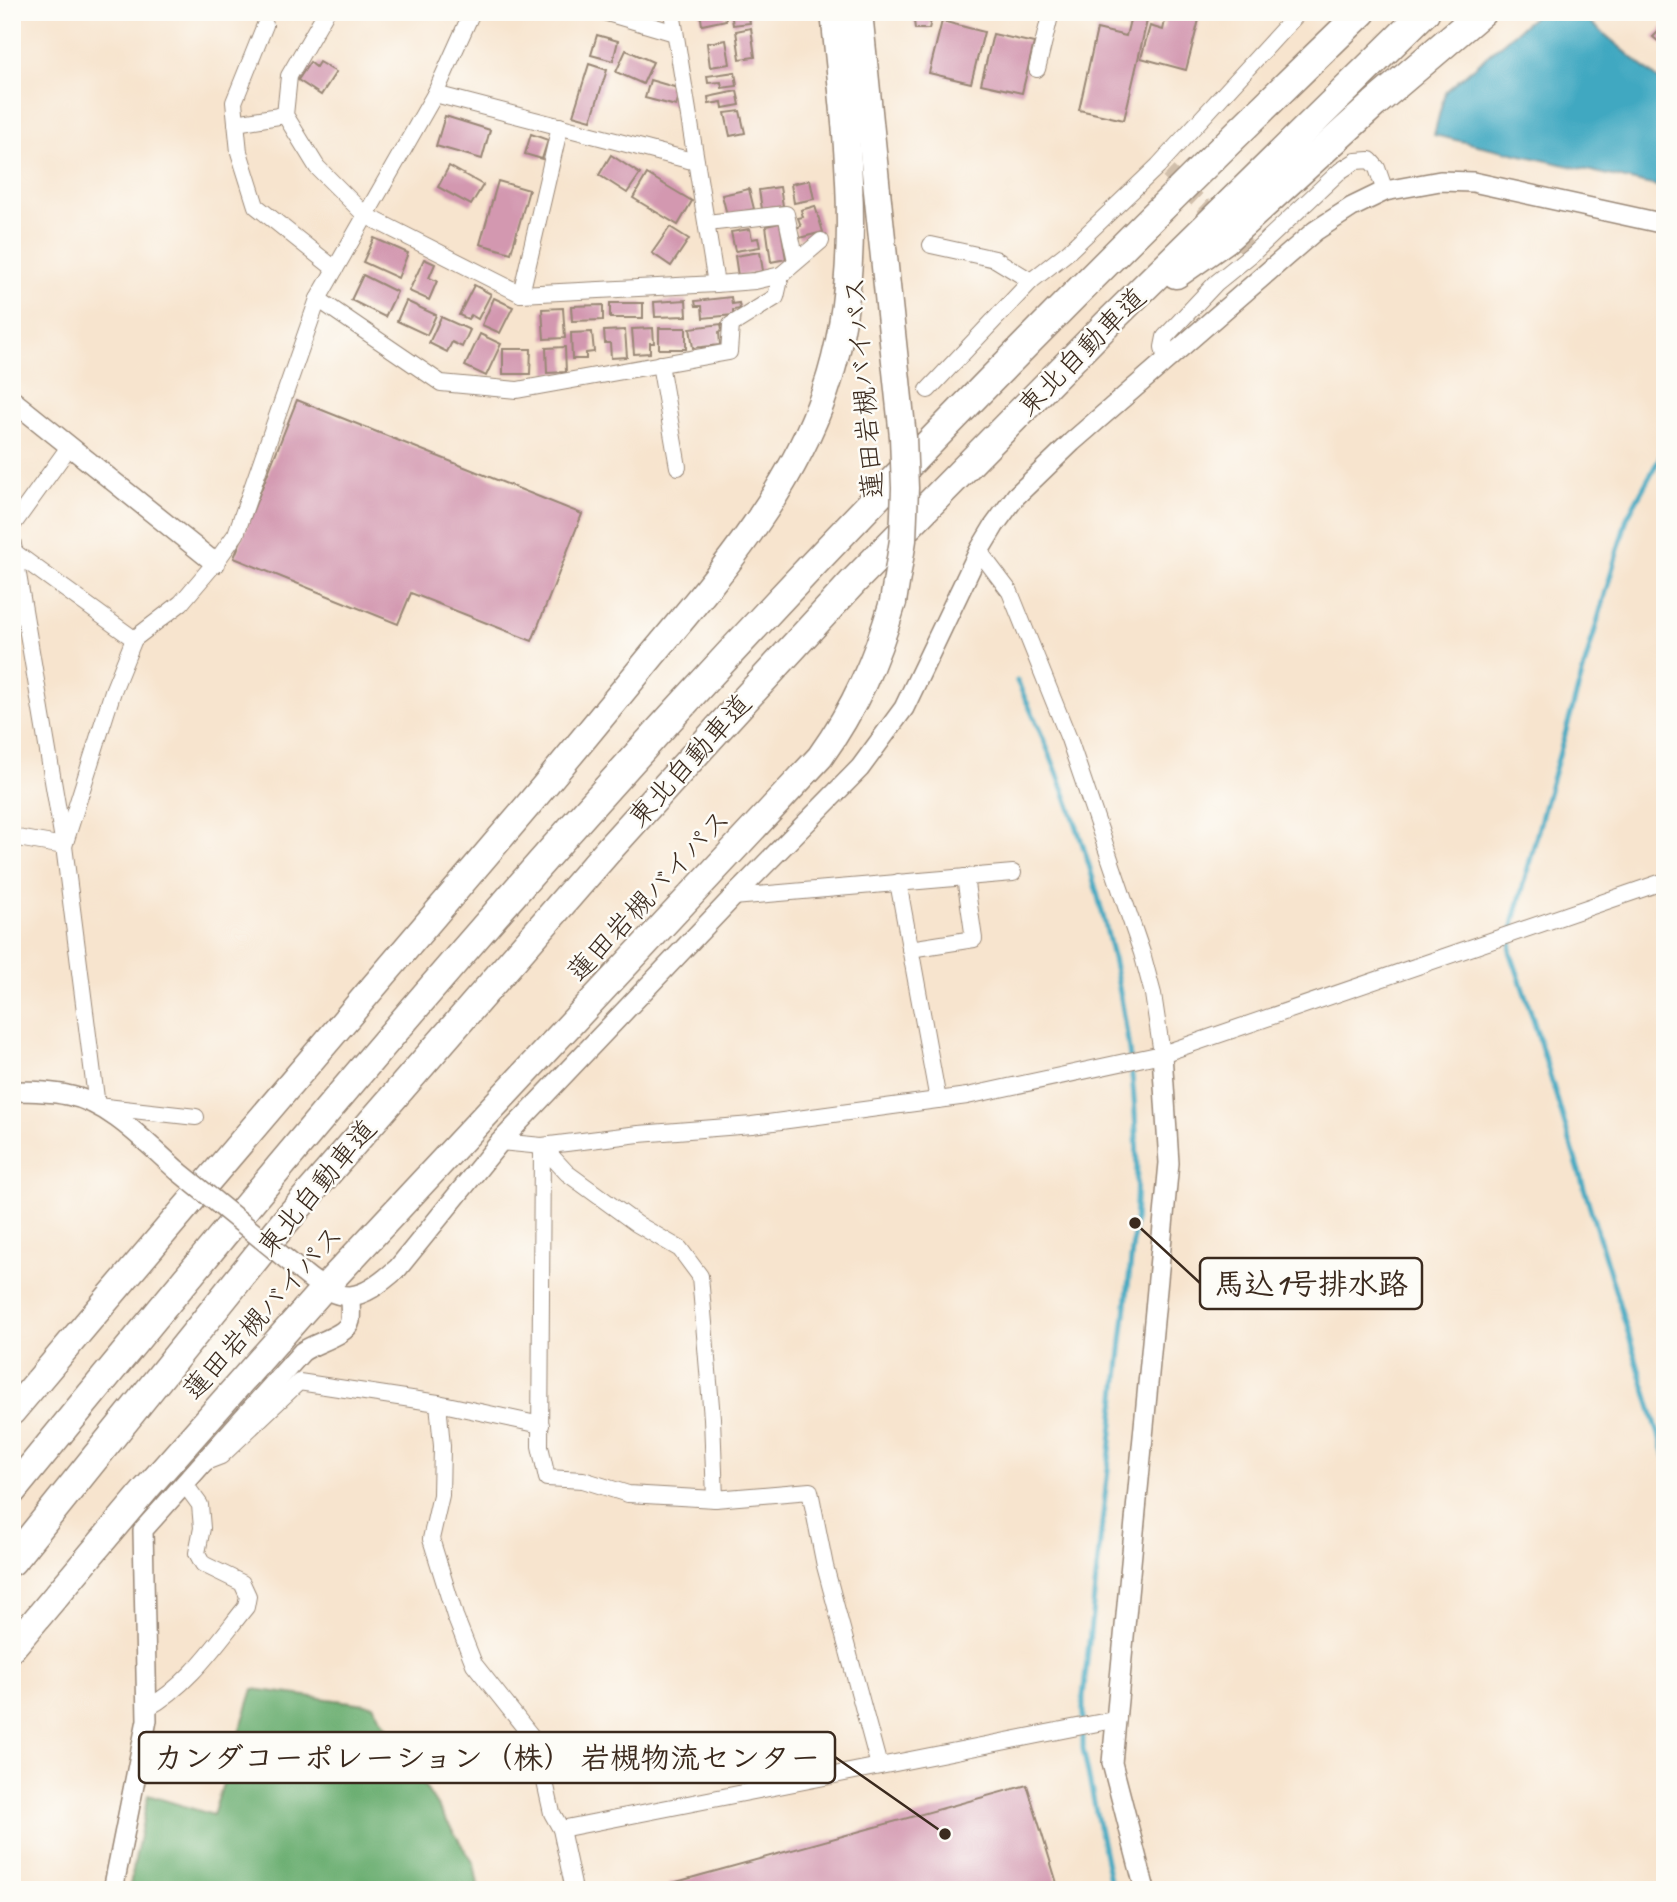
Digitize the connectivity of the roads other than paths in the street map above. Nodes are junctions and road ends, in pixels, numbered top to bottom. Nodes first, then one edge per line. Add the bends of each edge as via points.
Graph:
1 (326, 12) edge
2 (472, 12) edge
3 (604, 12) edge
4 (672, 12) edge
5 (834, 12) edge
6 (859, 12) edge
7 (1051, 12) edge
8 (1299, 12) edge
9 (1362, 12) edge
10 (1424, 12) edge
11 (1482, 12) edge
12 (265, 25) dead end
13 (675, 33) junction
14 (1037, 69) dead end
15 (435, 94) junction
16 (285, 115) junction
17 (236, 123) junction
18 (560, 126) junction
19 (696, 162) junction
20 (1385, 191) junction
21 (365, 215) junction
22 (707, 223) junction
23 (1665, 224) edge
24 (821, 241) dead end
25 (931, 245) dead end
26 (796, 261) junction
27 (335, 269) junction
28 (781, 275) junction
29 (1031, 281) junction
30 (716, 284) junction
31 (521, 294) junction
32 (318, 299) junction
33 (1108, 323) junction
34 (1166, 361) junction
35 (660, 364) junction
36 (928, 390) dead end
37 (12, 400) edge
38 (69, 447) junction
39 (678, 467) dead end
40 (12, 526) edge
41 (13, 546) edge
42 (979, 551) junction
43 (215, 564) junction
44 (134, 639) junction
45 (12, 837) edge
46 (64, 846) junction
47 (1013, 873) dead end
48 (965, 877) junction
49 (1665, 881) edge
50 (898, 882) junction
51 (733, 897) junction
52 (911, 949) junction
53 (1162, 1054) junction
54 (12, 1091) edge
55 (938, 1100) junction
56 (97, 1106) junction
57 (196, 1117) dead end
58 (500, 1142) junction
59 (542, 1146) junction
60 (323, 1289) junction
61 (350, 1297) junction
62 (438, 1403) junction
63 (12, 1412) edge
64 (541, 1425) junction
65 (199, 1465) junction
66 (184, 1483) junction
67 (12, 1491) edge
68 (715, 1499) junction
69 (12, 1561) edge
70 (12, 1648) edge
71 (146, 1709) junction
72 (1118, 1719) junction
73 (880, 1766) junction
74 (561, 1829) junction
75 (113, 1890) edge
76 (574, 1890) edge
77 (1145, 1890) edge

1 - 16 street via 289,76
2 - 15 street
3 - 13 street
4 - 13 street
5 - 63 highway, 蓮田岩槻バイパス via 847,154 850,244 845,297 827,388 779,489 726,567 575,750
6 - 60 highway, 蓮田岩槻バイパス, bridge via 905,488 904,540 880,650 843,725 820,757
7 - 14 street
8 - 29 street via 1163,169
9 - 67 highway, 東北自動車道 via 1069,299 685,702 354,1077
10 - 33 highway, 東北自動車道
11 - 33 highway via 1226,239
12 - 17 street via 233,103
13 - 19 street
15 - 18 street
15 - 21 street
16 - 17 street
16 - 21 street via 317,167
17 - 27 street via 239,152 256,206
18 - 19 street
18 - 31 street
19 - 22 street
20 - 23 street via 1440,181 1474,182
20 - 34 street via 1315,231
20 - 34 street via 1370,160 1356,161 1340,171 1216,283 1165,337
21 - 27 street
21 - 31 street
22 - 26 street via 786,214
22 - 30 street
24 - 26 street
25 - 29 street via 995,259
26 - 28 street
27 - 32 street
28 - 30 street
28 - 35 street via 776,298 731,325 729,352
29 - 36 street
30 - 31 street
32 - 35 street via 441,383 517,390
32 - 43 street via 236,534
33 - 69 highway, 東北自動車道 via 854,581 611,846 283,1224
34 - 42 street via 1016,496
35 - 39 street
37 - 38 street
38 - 40 street
38 - 43 street
41 - 44 street
41 - 46 street
42 - 51 street via 904,708 860,768
42 - 53 street via 1010,592 1069,739 1142,953
43 - 44 street via 181,603
44 - 46 street
45 - 46 street
46 - 56 street
47 - 48 street
48 - 50 street
48 - 52 street via 974,939
49 - 53 street
50 - 51 street
50 - 52 street
51 - 58 street
52 - 55 street
53 - 55 street
53 - 72 street via 1169,1163
54 - 56 street via 68,1095
55 - 59 street
56 - 57 street
56 - 60 street, bridge
58 - 59 street
58 - 61 street via 398,1268 382,1282
59 - 64 street
59 - 68 street via 567,1174 636,1224 680,1249 700,1276
60 - 61 street
60 - 70 highway, 蓮田岩槻バイパス
61 - 65 street via 346,1330 302,1352
62 - 64 street
62 - 65 street via 299,1382 221,1456
62 - 74 street via 441,1495 431,1539 474,1664 536,1742 552,1814
64 - 68 street via 547,1478 583,1479 628,1494
65 - 66 street
66 - 71 street via 143,1530
66 - 71 street via 200,1504 197,1553 203,1564 243,1583 248,1595 246,1606 196,1670 169,1696
68 - 73 street via 810,1491 825,1566
71 - 75 street
72 - 73 street
72 - 77 street via 1112,1763
73 - 74 street
74 - 76 street

